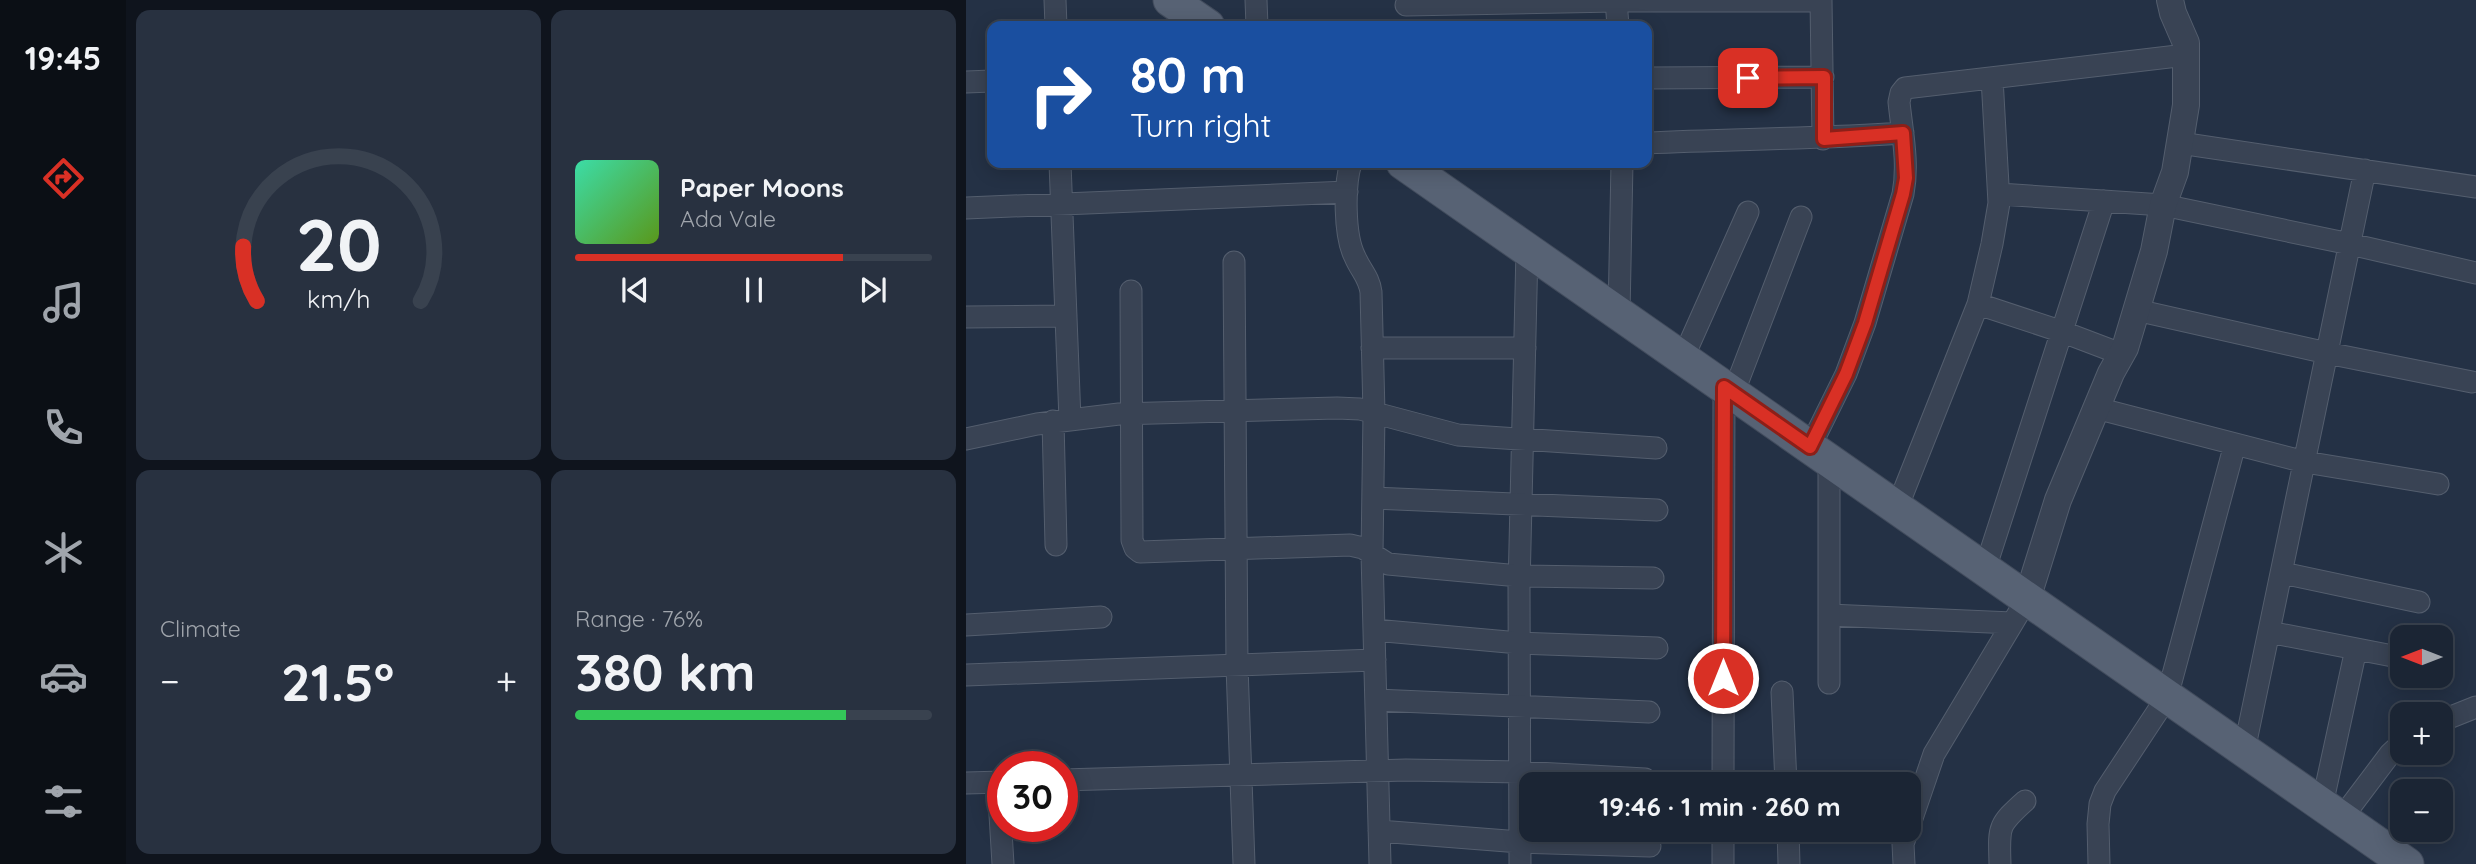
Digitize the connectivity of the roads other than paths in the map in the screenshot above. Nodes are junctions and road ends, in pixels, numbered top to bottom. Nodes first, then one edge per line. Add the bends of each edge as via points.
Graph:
1 (1055, 0) edge
2 (1170, 0) edge
3 (1256, 0) edge
4 (2170, 0) edge
5 (1616, 1) edge
6 (1821, 1) edge
7 (1406, 2) edge
8 (1056, 21) edge
9 (1201, 21) edge
10 (1257, 21) edge
11 (1406, 21) edge
12 (1618, 21) edge
13 (2186, 55) junction
14 (1824, 77) junction
15 (1652, 78) edge
16 (1992, 78) junction
17 (987, 81) edge
18 (966, 82) edge
19 (1903, 133) junction
20 (1824, 139) junction
21 (1652, 143) edge
22 (2179, 143) junction
23 (1060, 168) edge
24 (1349, 168) edge
25 (1412, 168) edge
26 (1622, 168) edge
27 (2365, 170) junction
28 (2476, 187) edge
29 (1347, 192) junction
30 (1999, 194) junction
31 (2104, 201) junction
32 (1062, 204) junction
33 (2163, 205) junction
34 (966, 208) edge
35 (1748, 212) dead end
36 (1801, 217) dead end
37 (2350, 244) junction
38 (1527, 250) junction
39 (1234, 262) dead end
40 (2476, 273) edge
41 (1131, 291) dead end
42 (1979, 303) junction
43 (2136, 310) junction
44 (1619, 314) junction
45 (1066, 316) junction
46 (966, 317) edge
47 (2063, 332) junction
48 (1373, 348) junction
49 (1525, 348) junction
50 (2327, 353) junction
51 (2121, 354) junction
52 (1683, 358) junction
53 (2472, 382) dead end
54 (1729, 391) junction
55 (2096, 408) junction
56 (1236, 410) junction
57 (1131, 413) junction
58 (1374, 413) junction
59 (1061, 421) junction
60 (966, 439) edge
61 (1522, 439) junction
62 (2235, 444) junction
63 (1656, 448) dead end
64 (1819, 454) junction
65 (2305, 461) junction
66 (2438, 484) dead end
67 (1373, 498) junction
68 (1521, 505) junction
69 (1896, 508) junction
70 (1657, 510) dead end
71 (1056, 545) dead end
72 (1237, 548) junction
73 (1373, 554) junction
74 (1984, 569) junction
75 (2282, 573) junction
76 (1519, 576) junction
77 (1653, 578) dead end
78 (2418, 601) dead end
79 (2019, 611) junction
80 (1829, 615) junction
81 (1101, 617) dead end
82 (966, 625) edge
83 (1374, 630) junction
84 (2269, 632) junction
85 (1519, 643) junction
86 (1657, 648) dead end
87 (2356, 649) junction
88 (2390, 656) edge
89 (1375, 660) junction
90 (1237, 666) junction
91 (966, 675) edge
92 (1829, 683) dead end
93 (1782, 692) dead end
94 (2167, 697) junction
95 (1376, 700) junction
96 (1520, 705) junction
97 (2476, 707) edge
98 (1649, 712) dead end
99 (2453, 716) edge
100 (2244, 751) junction
101 (2390, 754) edge
102 (1377, 771) junction
103 (1520, 772) joint
104 (1723, 772) edge
105 (1785, 772) edge
106 (1239, 775) junction
107 (1078, 780) edge
108 (1921, 780) edge
109 (987, 782) edge
110 (966, 783) edge
111 (2025, 802) dead end
112 (2332, 812) junction
113 (1379, 831) junction
114 (1002, 842) edge
115 (1519, 842) edge
116 (1520, 842) joint
117 (1723, 842) edge
118 (1788, 842) edge
119 (1904, 842) edge
120 (1650, 846) dead end
121 (2375, 853) edge
122 (1003, 864) edge
123 (1244, 864) edge
124 (1380, 864) edge
125 (1520, 864) edge
126 (1723, 864) edge
127 (1789, 864) edge
128 (1904, 864) edge
129 (2000, 864) edge
130 (2099, 864) edge
131 (2407, 864) edge

1 - 8 street
2 - 9 main road
3 - 10 street
4 - 13 street
5 - 6 street
5 - 7 street
5 - 12 street
6 - 14 street
7 - 11 street
13 - 16 street
13 - 22 street via 2186,106
14 - 15 street
14 - 20 street
16 - 19 street via 1905,88 1899,102
16 - 30 street
17 - 18 street
19 - 20 street
19 - 64 street via 1903,194
20 - 21 street
22 - 27 street
22 - 33 street via 2175,173
23 - 32 street
24 - 29 street
25 - 38 main road
26 - 44 street
27 - 28 street
27 - 37 street
29 - 32 street
29 - 48 street via 1351,244 1369,279
30 - 31 street
30 - 42 street
31 - 33 street
31 - 47 street
32 - 34 street
32 - 45 street
33 - 37 street
33 - 43 street
35 - 52 street
36 - 54 street
37 - 40 street
37 - 50 street
38 - 44 main road
38 - 49 street
39 - 56 street
41 - 57 street
42 - 47 street
42 - 69 street
43 - 50 street
43 - 51 street
44 - 52 main road
45 - 46 street
45 - 59 street
47 - 51 street
47 - 74 street
48 - 49 street
48 - 58 street
49 - 61 street
50 - 53 street
50 - 65 street
51 - 55 street
52 - 54 main road
54 - 64 main road
54 - 104 street
55 - 62 street
55 - 79 street
56 - 57 street
56 - 58 street via 1337,408
56 - 72 street
57 - 59 street
57 - 72 street via 1135,548 1140,552
58 - 61 street via 1439,432
58 - 67 street
59 - 60 street
59 - 71 street
61 - 63 street
61 - 68 street
62 - 65 street
62 - 94 street
64 - 69 main road
64 - 80 street
65 - 66 street
65 - 75 street
67 - 68 street
67 - 73 street
68 - 70 street
68 - 76 street
69 - 74 main road
72 - 73 street via 1350,545
72 - 90 street
73 - 76 street via 1388,564
73 - 83 street
74 - 79 main road
75 - 78 street
75 - 84 street
76 - 77 street
76 - 85 street
79 - 80 street
79 - 94 main road
79 - 108 street
80 - 92 street
81 - 82 street
83 - 85 street
83 - 89 street
84 - 87 street
84 - 100 street
85 - 86 street
85 - 96 street
87 - 88 street
87 - 112 street
89 - 90 street
89 - 95 street
90 - 91 street
90 - 106 street
93 - 105 street
94 - 100 main road
94 - 130 street via 2105,791 2098,824
95 - 96 street
95 - 102 street
96 - 98 street
96 - 103 street
97 - 99 street
100 - 112 main road
101 - 112 street
102 - 103 street
102 - 106 street
102 - 113 street
106 - 107 street
106 - 123 street
109 - 110 street
111 - 129 street via 2002,823
112 - 121 main road
113 - 115 street
113 - 124 street
114 - 122 street
116 - 120 street
116 - 125 street
117 - 126 street
118 - 127 street
119 - 128 street
121 - 131 main road

